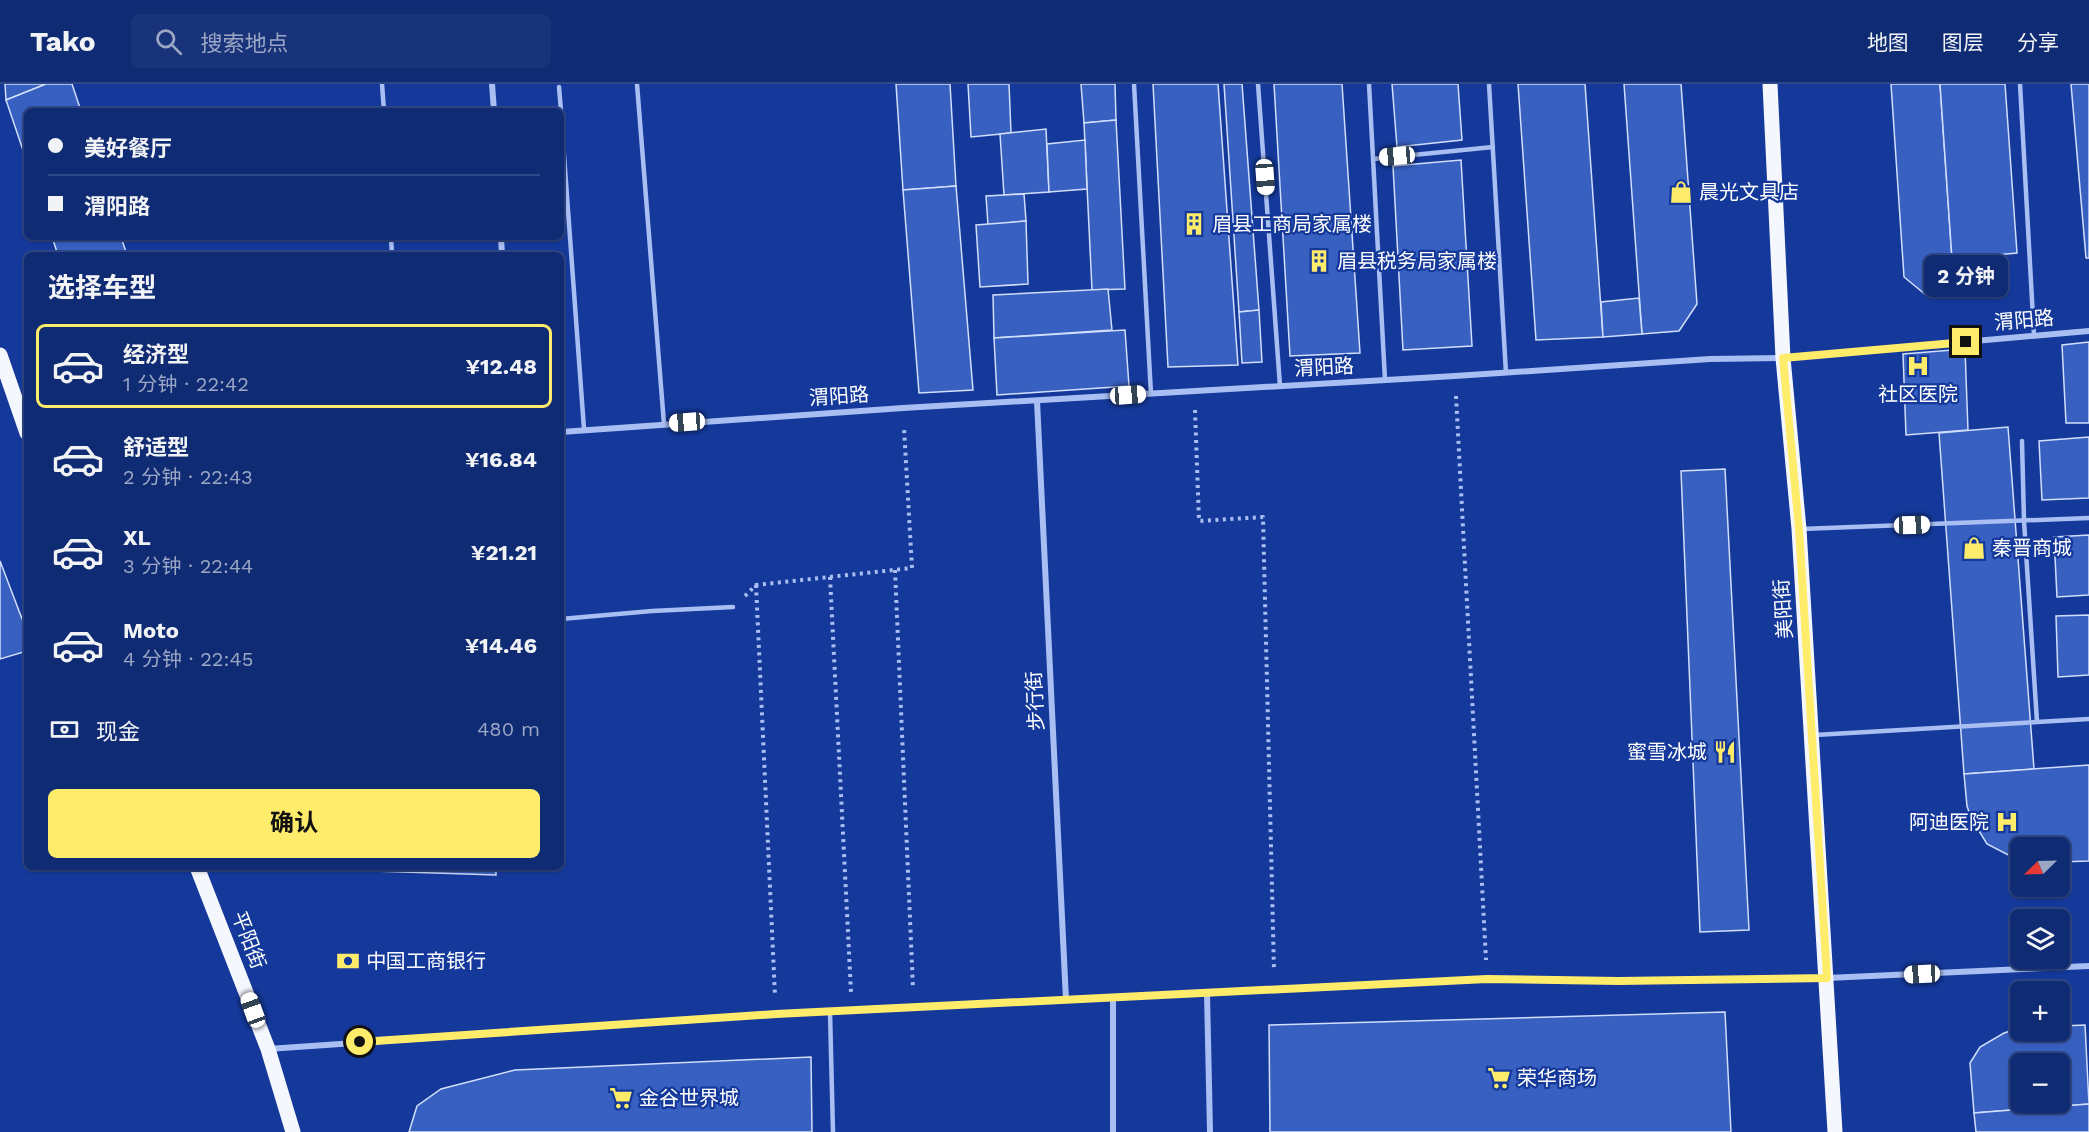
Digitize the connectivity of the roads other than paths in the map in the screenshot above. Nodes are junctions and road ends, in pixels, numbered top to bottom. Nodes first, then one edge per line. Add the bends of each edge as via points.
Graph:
1 (382, 84) edge
2 (492, 84) edge
3 (637, 84) edge
4 (1134, 84) edge
5 (1258, 84) edge
6 (1369, 84) edge
7 (1489, 84) edge
8 (1770, 84) edge
9 (2020, 84) edge
10 (559, 87) dead end
11 (384, 108) edge
12 (494, 108) edge
13 (561, 108) edge
14 (1493, 147) junction
15 (564, 153) edge
16 (1373, 159) junction
17 (2089, 332) edge
18 (2034, 336) junction
19 (1783, 358) junction
20 (1, 364) edge
21 (1506, 372) junction
22 (1385, 380) junction
23 (1280, 386) junction
24 (1151, 394) junction
25 (1037, 401) junction
26 (664, 424) junction
27 (24, 425) edge
28 (584, 429) junction
29 (564, 432) edge
30 (2022, 441) dead end
31 (2089, 518) edge
32 (2024, 521) junction
33 (1799, 529) junction
34 (733, 607) road end
35 (564, 620) edge
36 (2089, 719) edge
37 (2037, 722) junction
38 (1812, 735) junction
39 (199, 870) edge
40 (2089, 966) edge
41 (1827, 978) junction
42 (1207, 993) junction
43 (1113, 998) junction
44 (1066, 1000) junction
45 (830, 1012) junction
46 (268, 1049) junction
47 (293, 1132) edge
48 (833, 1132) edge
49 (1113, 1132) edge
50 (1210, 1132) edge
51 (1835, 1132) edge

1 - 11 lane
2 - 12 street
3 - 26 lane
4 - 24 lane
5 - 23 lane
6 - 16 lane
7 - 14 lane
8 - 19 main road, 美阳街
9 - 18 lane
10 - 13 lane
14 - 16 lane
14 - 21 lane
15 - 28 lane
16 - 22 lane
17 - 18 street, 渭阳路
18 - 19 street, 渭阳路
19 - 21 street, 渭阳路
19 - 33 main road, 美阳街
20 - 27 main road
21 - 22 street, 渭阳路
22 - 23 street, 渭阳路
23 - 24 street, 渭阳路
24 - 25 street, 渭阳路
25 - 26 street, 渭阳路
25 - 44 street, 步行街
26 - 28 street, 渭阳路
28 - 29 street, 渭阳路
30 - 32 lane
31 - 32 lane
32 - 33 lane
32 - 37 lane
33 - 38 main road, 美阳街
34 - 35 lane
36 - 37 lane
37 - 38 lane
38 - 41 main road, 美阳街
39 - 46 main road, 平阳街
40 - 41 street
41 - 42 street via 1487,979
41 - 51 main road, 美阳街
42 - 43 street
42 - 50 street
43 - 44 street
43 - 49 street
44 - 45 street
45 - 46 street
45 - 48 lane
46 - 47 main road, 平阳街

